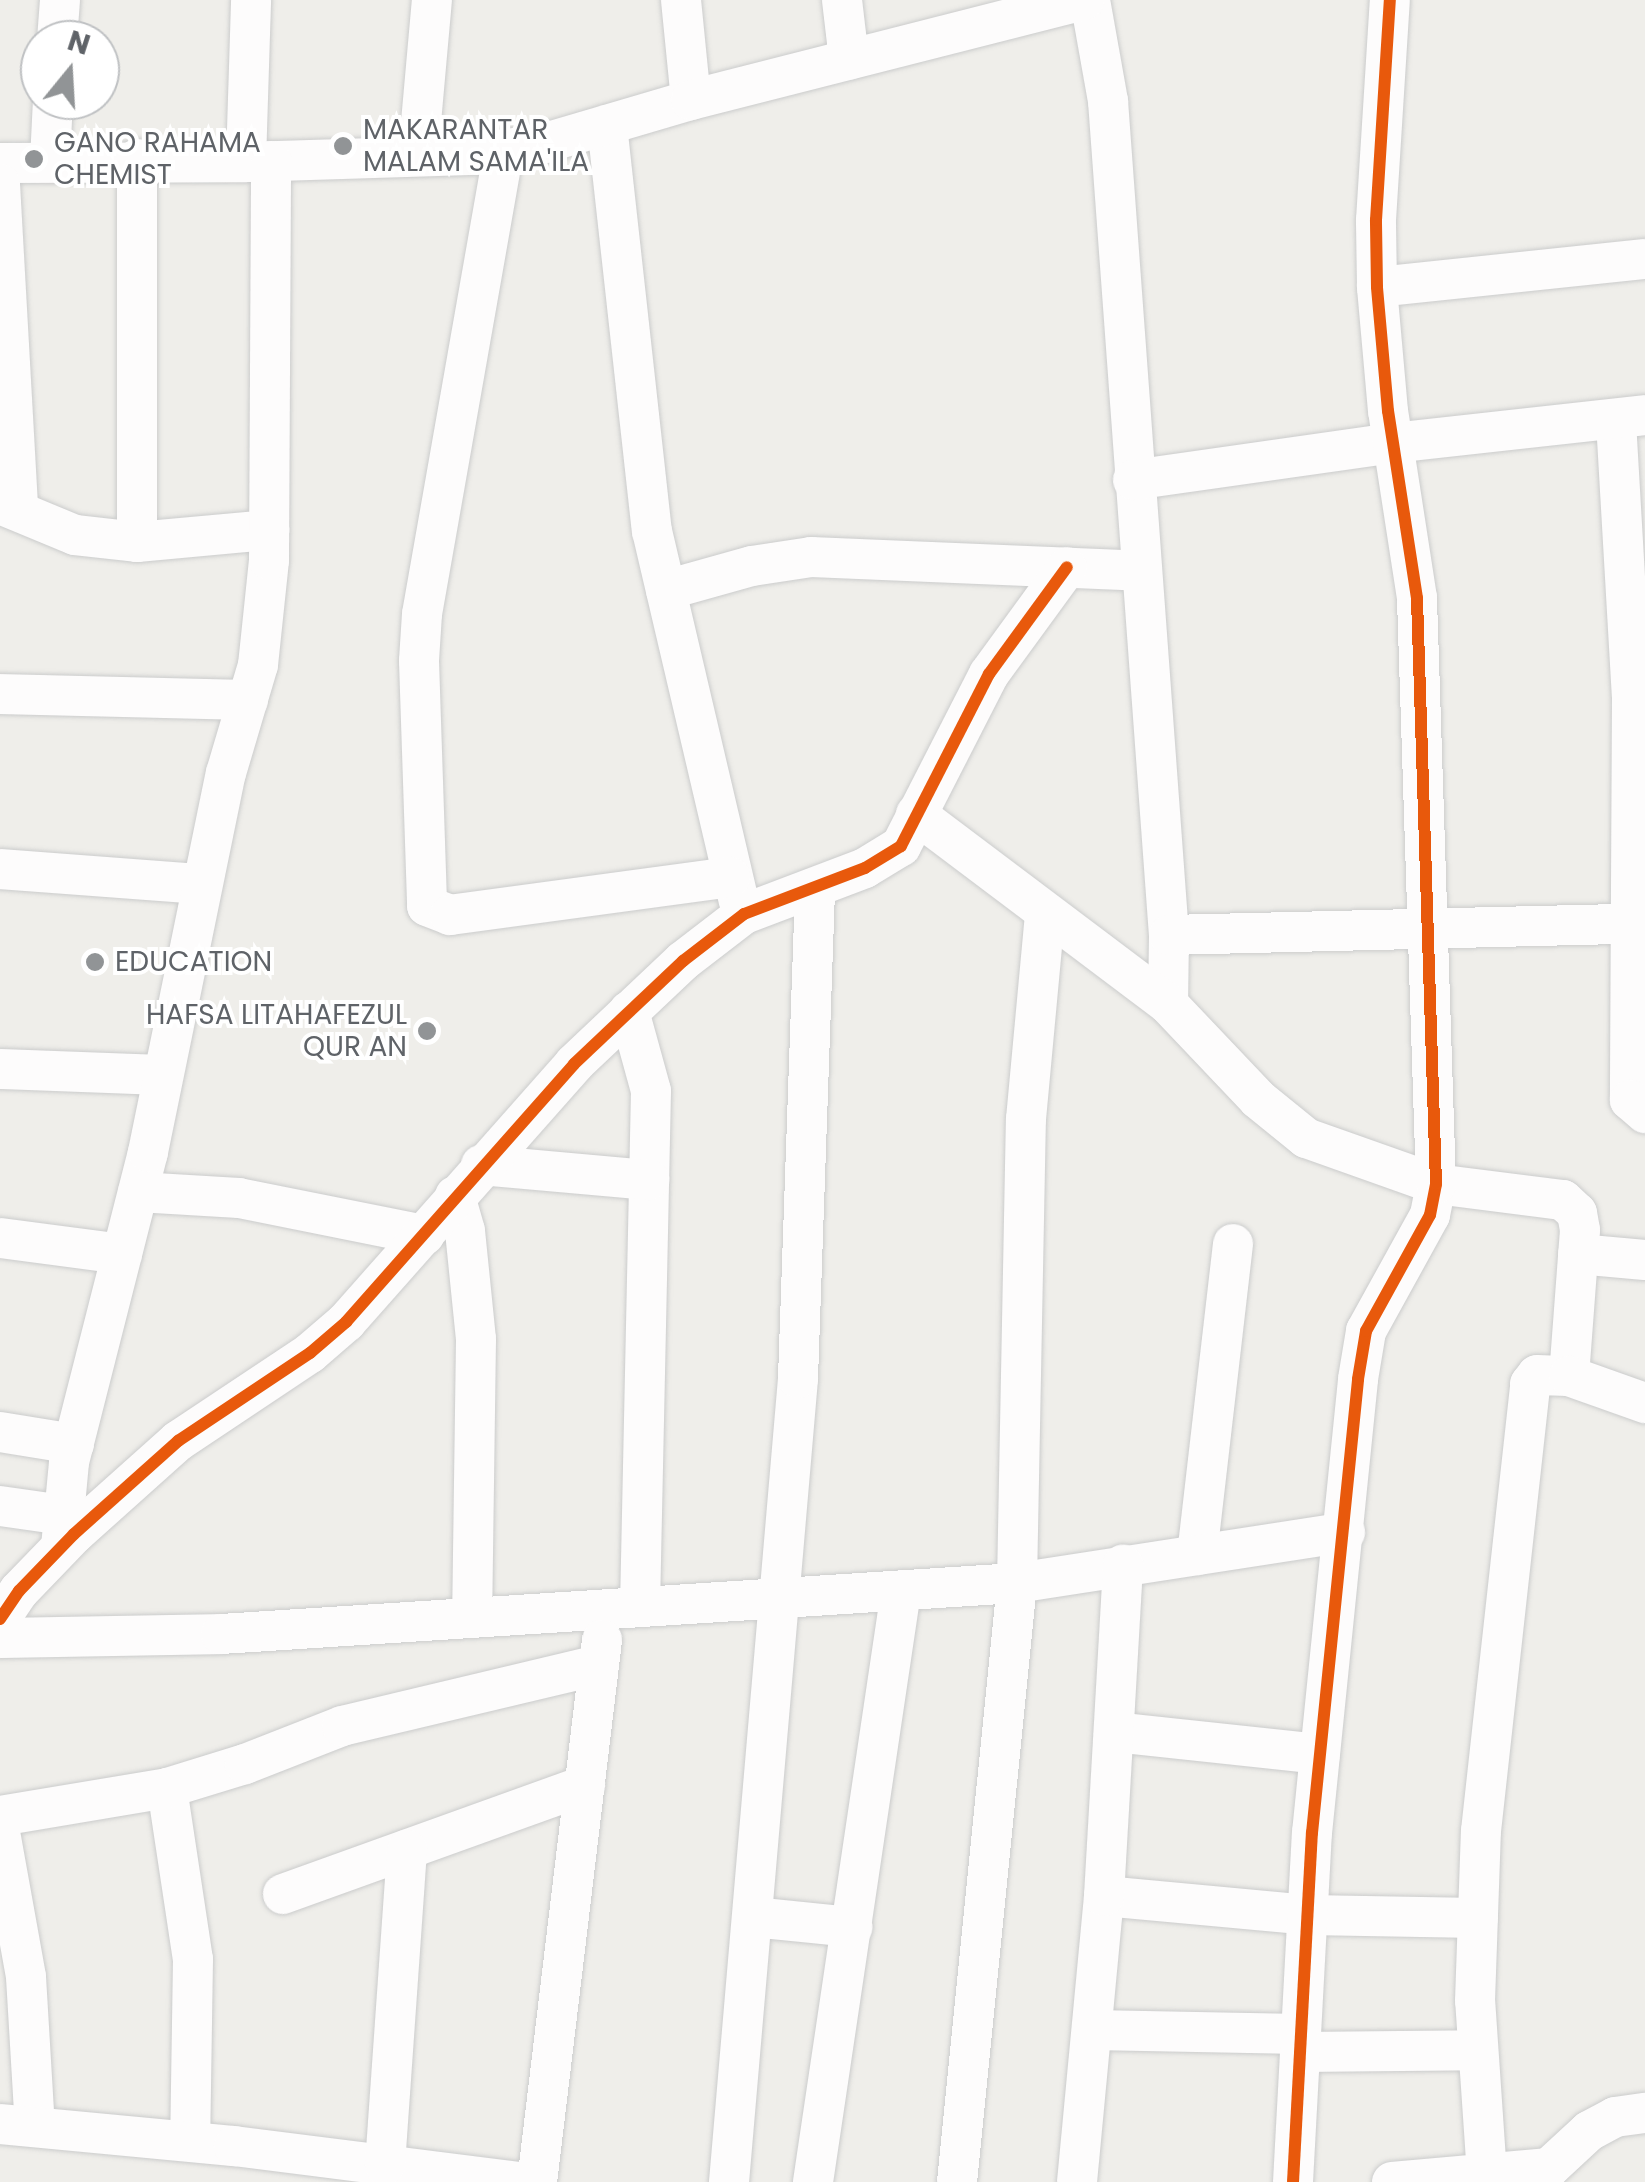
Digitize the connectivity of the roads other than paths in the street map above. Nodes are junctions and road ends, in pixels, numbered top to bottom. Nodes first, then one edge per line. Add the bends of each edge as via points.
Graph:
1 (251, 0) edge
2 (432, 0) edge
3 (682, 0) edge
4 (842, 0) edge
5 (1087, 0) edge
6 (1390, 0) edge
7 (849, 60) junction
8 (690, 100) junction
9 (53, 120) edge
10 (607, 124) junction
11 (504, 149) junction
12 (418, 156) junction
13 (137, 160) junction
14 (50, 162) junction
15 (258, 162) junction
16 (0, 163) edge
17 (0, 184) edge
18 (1645, 259) edge
19 (1377, 287) junction
20 (1630, 418) edge
21 (1393, 443) junction
22 (1132, 480) junction
23 (9, 508) edge
24 (269, 530) junction
25 (137, 542) junction
26 (1066, 568) junction
27 (1141, 570) junction
28 (666, 590) junction
29 (0, 694) edge
30 (1638, 695) edge
31 (248, 700) junction
32 (916, 814) junction
33 (0, 868) edge
34 (201, 884) junction
35 (815, 888) junction
36 (737, 896) junction
37 (1044, 914) junction
38 (1639, 924) edge
39 (1426, 932) junction
40 (1169, 935) junction
41 (1168, 1004) junction
42 (629, 1011) junction
43 (0, 1069) edge
44 (162, 1075) junction
45 (1645, 1112) edge
46 (481, 1164) junction
47 (649, 1180) junction
48 (1436, 1184) junction
49 (138, 1192) junction
50 (455, 1196) junction
51 (424, 1236) junction
52 (0, 1238) edge
53 (1233, 1244) dead end
54 (122, 1254) junction
55 (1578, 1254) junction
56 (1645, 1260) edge
57 (1569, 1376) junction
58 (1645, 1402) edge
59 (0, 1432) edge
60 (74, 1444) junction
61 (0, 1506) edge
62 (62, 1531) junction
63 (1345, 1532) junction
64 (1197, 1555) junction
65 (1123, 1566) junction
66 (1017, 1583) junction
67 (900, 1591) junction
68 (782, 1599) junction
69 (623, 1608) junction
70 (472, 1618) junction
71 (0, 1619) edge
72 (0, 1638) edge
73 (599, 1665) junction
74 (1114, 1732) junction
75 (1320, 1754) junction
76 (584, 1785) junction
77 (167, 1788) junction
78 (0, 1816) edge
79 (0, 1832) edge
80 (407, 1850) junction
81 (284, 1894) dead end
82 (1104, 1896) junction
83 (1308, 1915) junction
84 (753, 1917) junction
85 (1478, 1918) junction
86 (852, 1926) junction
87 (1092, 2030) junction
88 (1300, 2043) junction
89 (1477, 2050) junction
90 (1645, 2114) edge
91 (17, 2126) edge
92 (190, 2141) junction
93 (384, 2165) junction
94 (1487, 2175) junction
95 (1549, 2175) edge
96 (457, 2178) edge
97 (520, 2182) edge
98 (537, 2182) edge
99 (729, 2182) edge
100 (813, 2182) edge
101 (957, 2182) edge
102 (1077, 2182) edge
103 (1293, 2182) edge
104 (1392, 2182) edge

1 - 15 street
2 - 12 street
3 - 8 street
4 - 7 street
5 - 7 street
5 - 22 street via 1108,102
6 - 19 street
7 - 8 street
8 - 10 street
9 - 14 street
10 - 11 street
10 - 28 street via 652,532
11 - 12 street
11 - 36 street via 422,614 427,906 450,915
12 - 15 street
13 - 14 street
13 - 15 street
13 - 25 street
14 - 16 street
15 - 24 street
17 - 23 street
18 - 19 street
19 - 21 street
20 - 21 street
20 - 30 street
21 - 22 street
21 - 39 street via 1416,598
22 - 27 street
23 - 25 street via 75,535
24 - 25 street
24 - 31 street via 258,665
26 - 27 street
26 - 28 street via 811,557
26 - 32 street via 989,674
27 - 40 street
28 - 36 street
29 - 31 street
30 - 38 street
31 - 34 street
32 - 35 street via 901,846
32 - 37 street
33 - 34 street
34 - 44 street
35 - 36 street
35 - 68 street via 798,1378
36 - 42 street via 683,961
37 - 41 street
37 - 66 street via 1026,1118
38 - 39 street
38 - 45 street via 1630,1100
39 - 40 street
39 - 48 street
40 - 41 street
41 - 48 street via 1258,1099 1306,1138
42 - 46 street
42 - 47 street via 651,1091
43 - 44 street
44 - 49 street
46 - 47 street
46 - 50 street
47 - 69 street
48 - 55 street via 1563,1200 1577,1213
48 - 63 street via 1430,1215 1366,1331
49 - 51 street via 239,1198
49 - 54 street
50 - 51 street
50 - 70 street via 476,1339
51 - 62 street via 310,1352 178,1441
52 - 54 street
53 - 64 street
54 - 60 street
55 - 56 street
55 - 57 street
57 - 58 street
57 - 85 street via 1537,1375 1530,1384 1483,1812
59 - 60 street
60 - 62 street
61 - 62 street
62 - 71 street
63 - 64 street
63 - 75 street
64 - 65 street
65 - 66 street
65 - 74 street
66 - 67 street
66 - 101 street
67 - 68 street
67 - 86 street
68 - 69 street
68 - 84 street
69 - 70 street
69 - 73 street
70 - 72 street via 221,1634
73 - 76 street
73 - 77 street via 342,1726
74 - 75 street
74 - 82 street
75 - 83 street
76 - 80 street
76 - 98 street
77 - 78 street
77 - 92 street via 193,1960
79 - 91 street via 26,1977
80 - 81 street
80 - 93 street
82 - 83 street
82 - 87 street
83 - 85 street
83 - 88 street
84 - 86 street
84 - 99 street
85 - 89 street
86 - 100 street
87 - 88 street
87 - 102 street
88 - 89 street
88 - 103 street
89 - 94 street
90 - 95 street via 1615,2117 1588,2131
91 - 92 street
92 - 93 street
93 - 96 street
94 - 95 street
94 - 104 street
96 - 97 street

